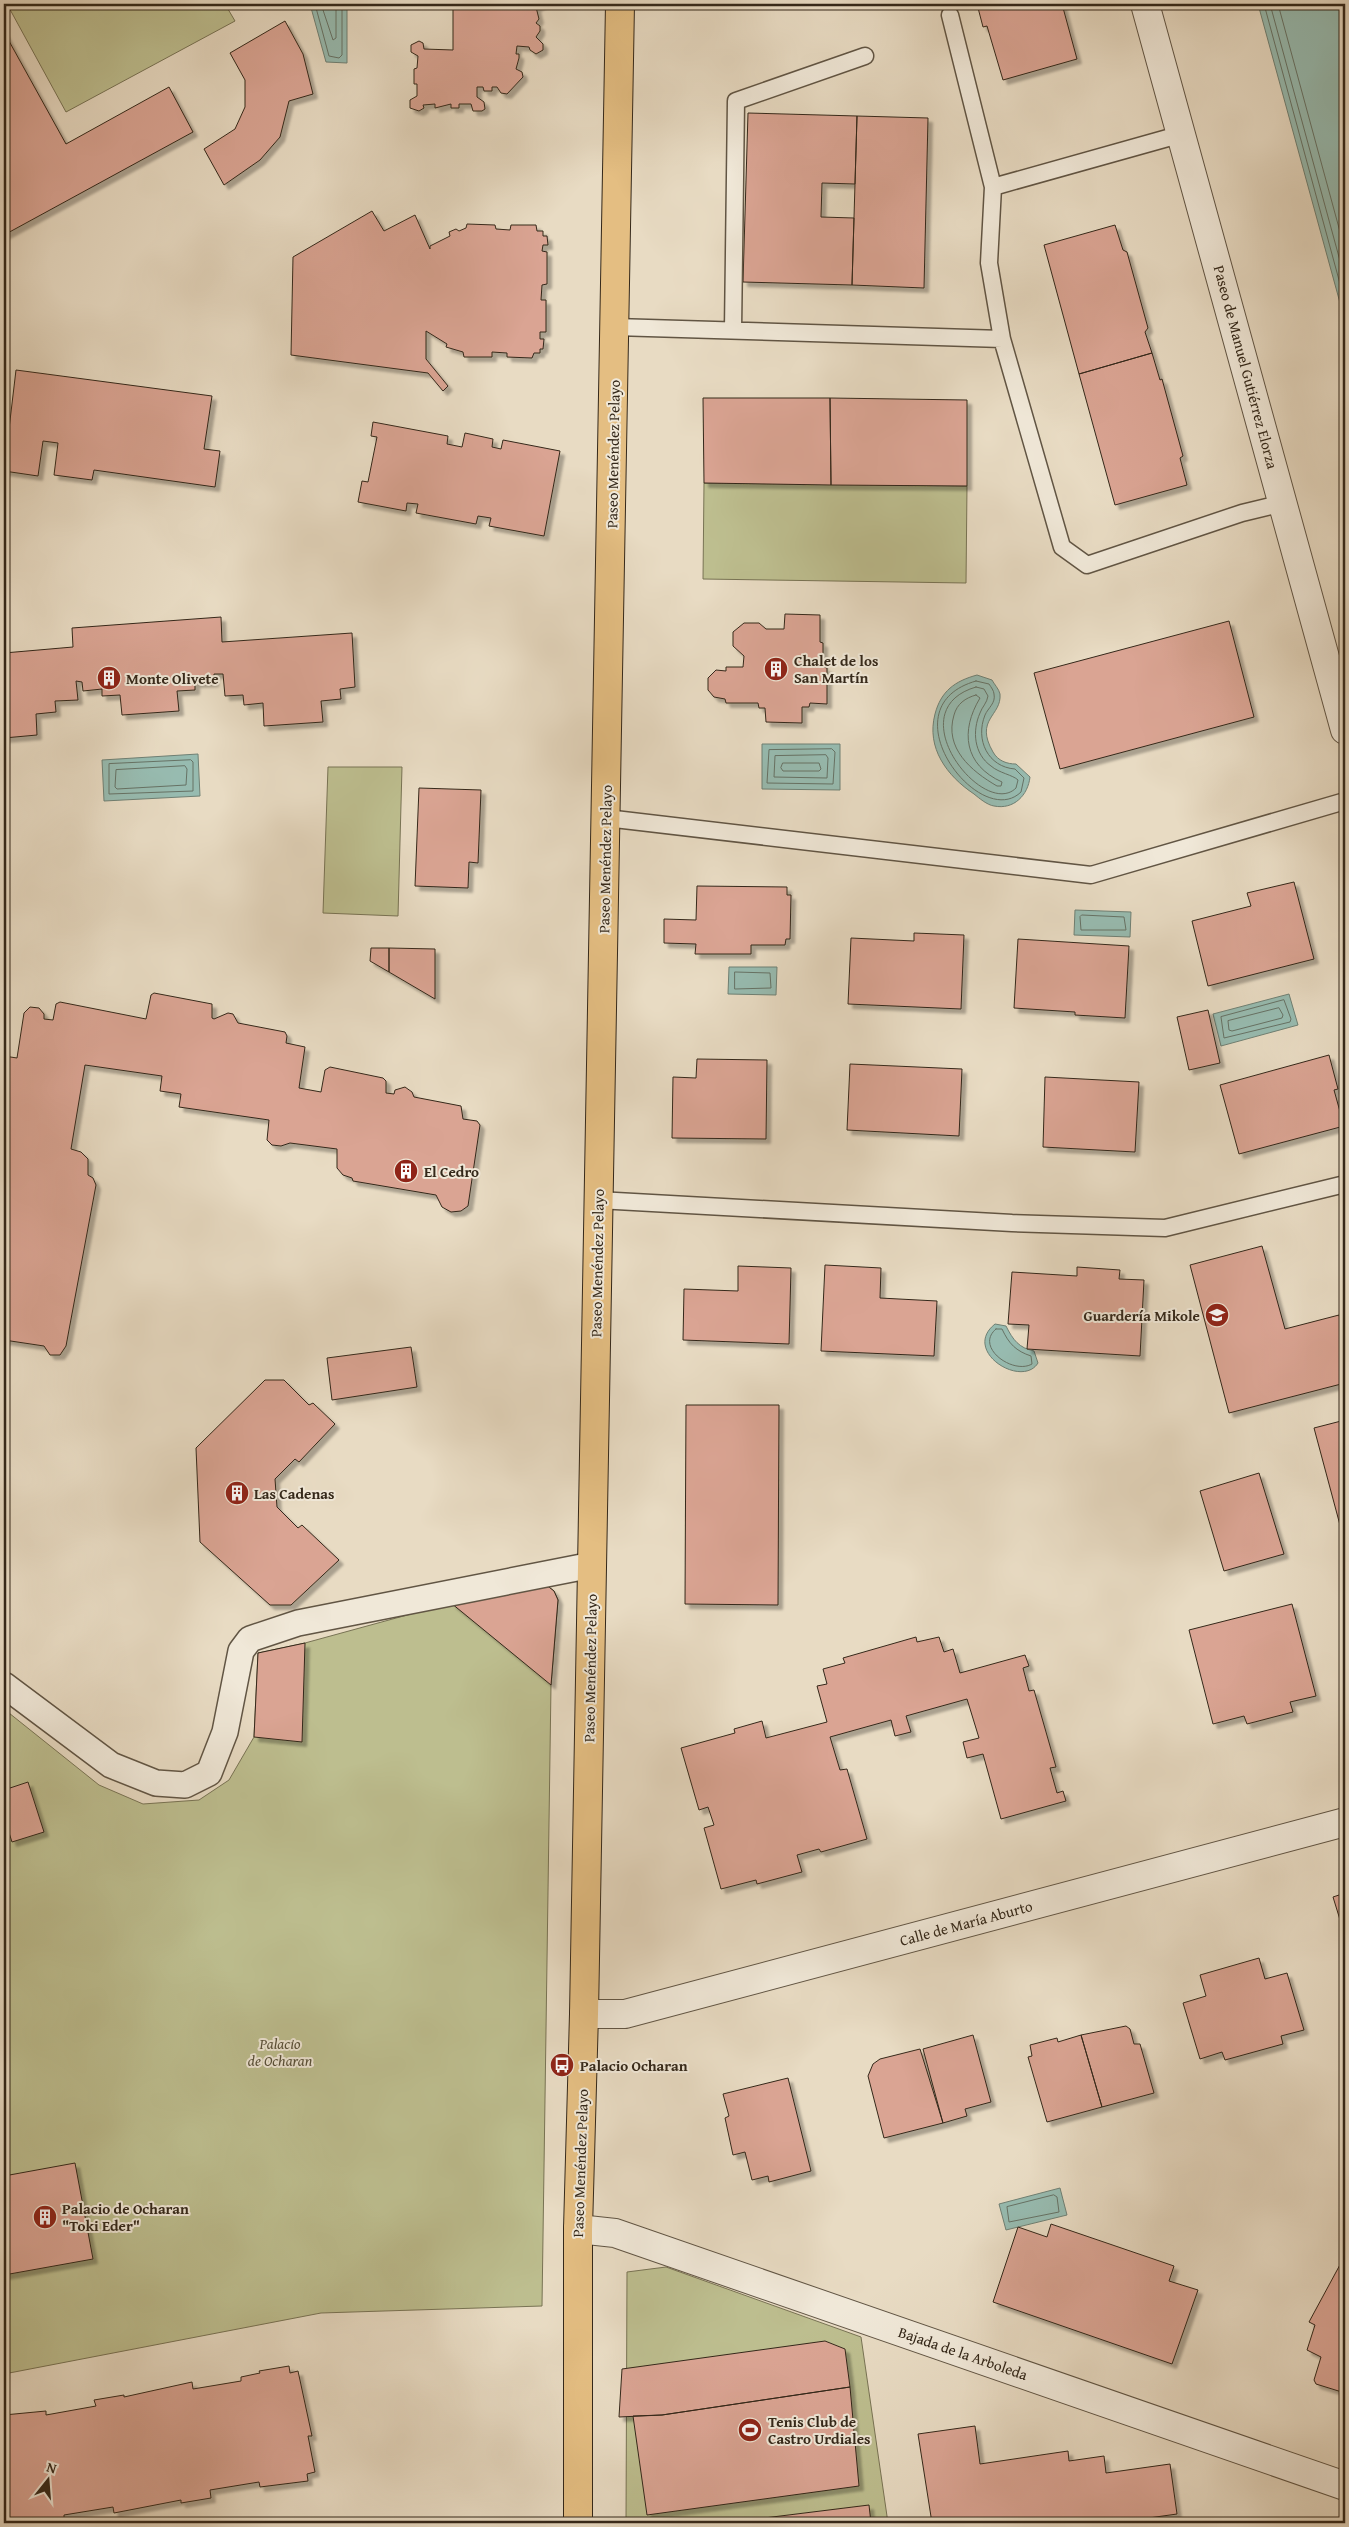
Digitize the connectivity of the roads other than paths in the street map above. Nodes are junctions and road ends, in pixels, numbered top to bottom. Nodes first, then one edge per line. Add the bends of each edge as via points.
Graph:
1 (620, 4) edge
2 (1145, 4) edge
3 (950, 15) dead end
4 (866, 56) dead end
5 (1182, 134) junction
6 (992, 187) junction
7 (615, 327) junction
8 (733, 330) junction
9 (1002, 339) junction
10 (1283, 503) junction
11 (1345, 730) edge
12 (1345, 801) edge
13 (606, 818) junction
14 (1345, 1184) edge
15 (598, 1200) junction
16 (592, 1564) junction
17 (4, 1685) edge
18 (1345, 1822) edge
19 (584, 2014) junction
20 (578, 2229) junction
21 (1345, 2486) edge
22 (578, 2523) edge

1 - 7 highway, Paseo Menéndez Pelayo
2 - 5 street, Paseo de Manuel Gutiérrez Elorza
3 - 6 lane
4 - 8 lane via 736,101
5 - 6 lane
5 - 10 street, Paseo de Manuel Gutiérrez Elorza
6 - 9 lane via 989,263
7 - 8 lane
7 - 13 highway, Paseo Menéndez Pelayo
8 - 9 lane
9 - 10 lane via 1062,547 1087,565 1242,513
10 - 11 street, Paseo de Manuel Gutiérrez Elorza
12 - 13 lane via 1091,875
13 - 15 highway, Paseo Menéndez Pelayo
14 - 15 lane via 1165,1228 1012,1223
15 - 16 highway, Paseo Menéndez Pelayo
16 - 17 street via 298,1623 250,1639 241,1651 225,1732 209,1773 185,1784 156,1783 111,1765
16 - 19 highway, Paseo Menéndez Pelayo
18 - 19 street, Calle de María Aburto via 625,2014
19 - 20 highway, Paseo Menéndez Pelayo
20 - 21 street, Bajada de la Arboleda via 615,2233
20 - 22 highway, Paseo Menéndez Pelayo

